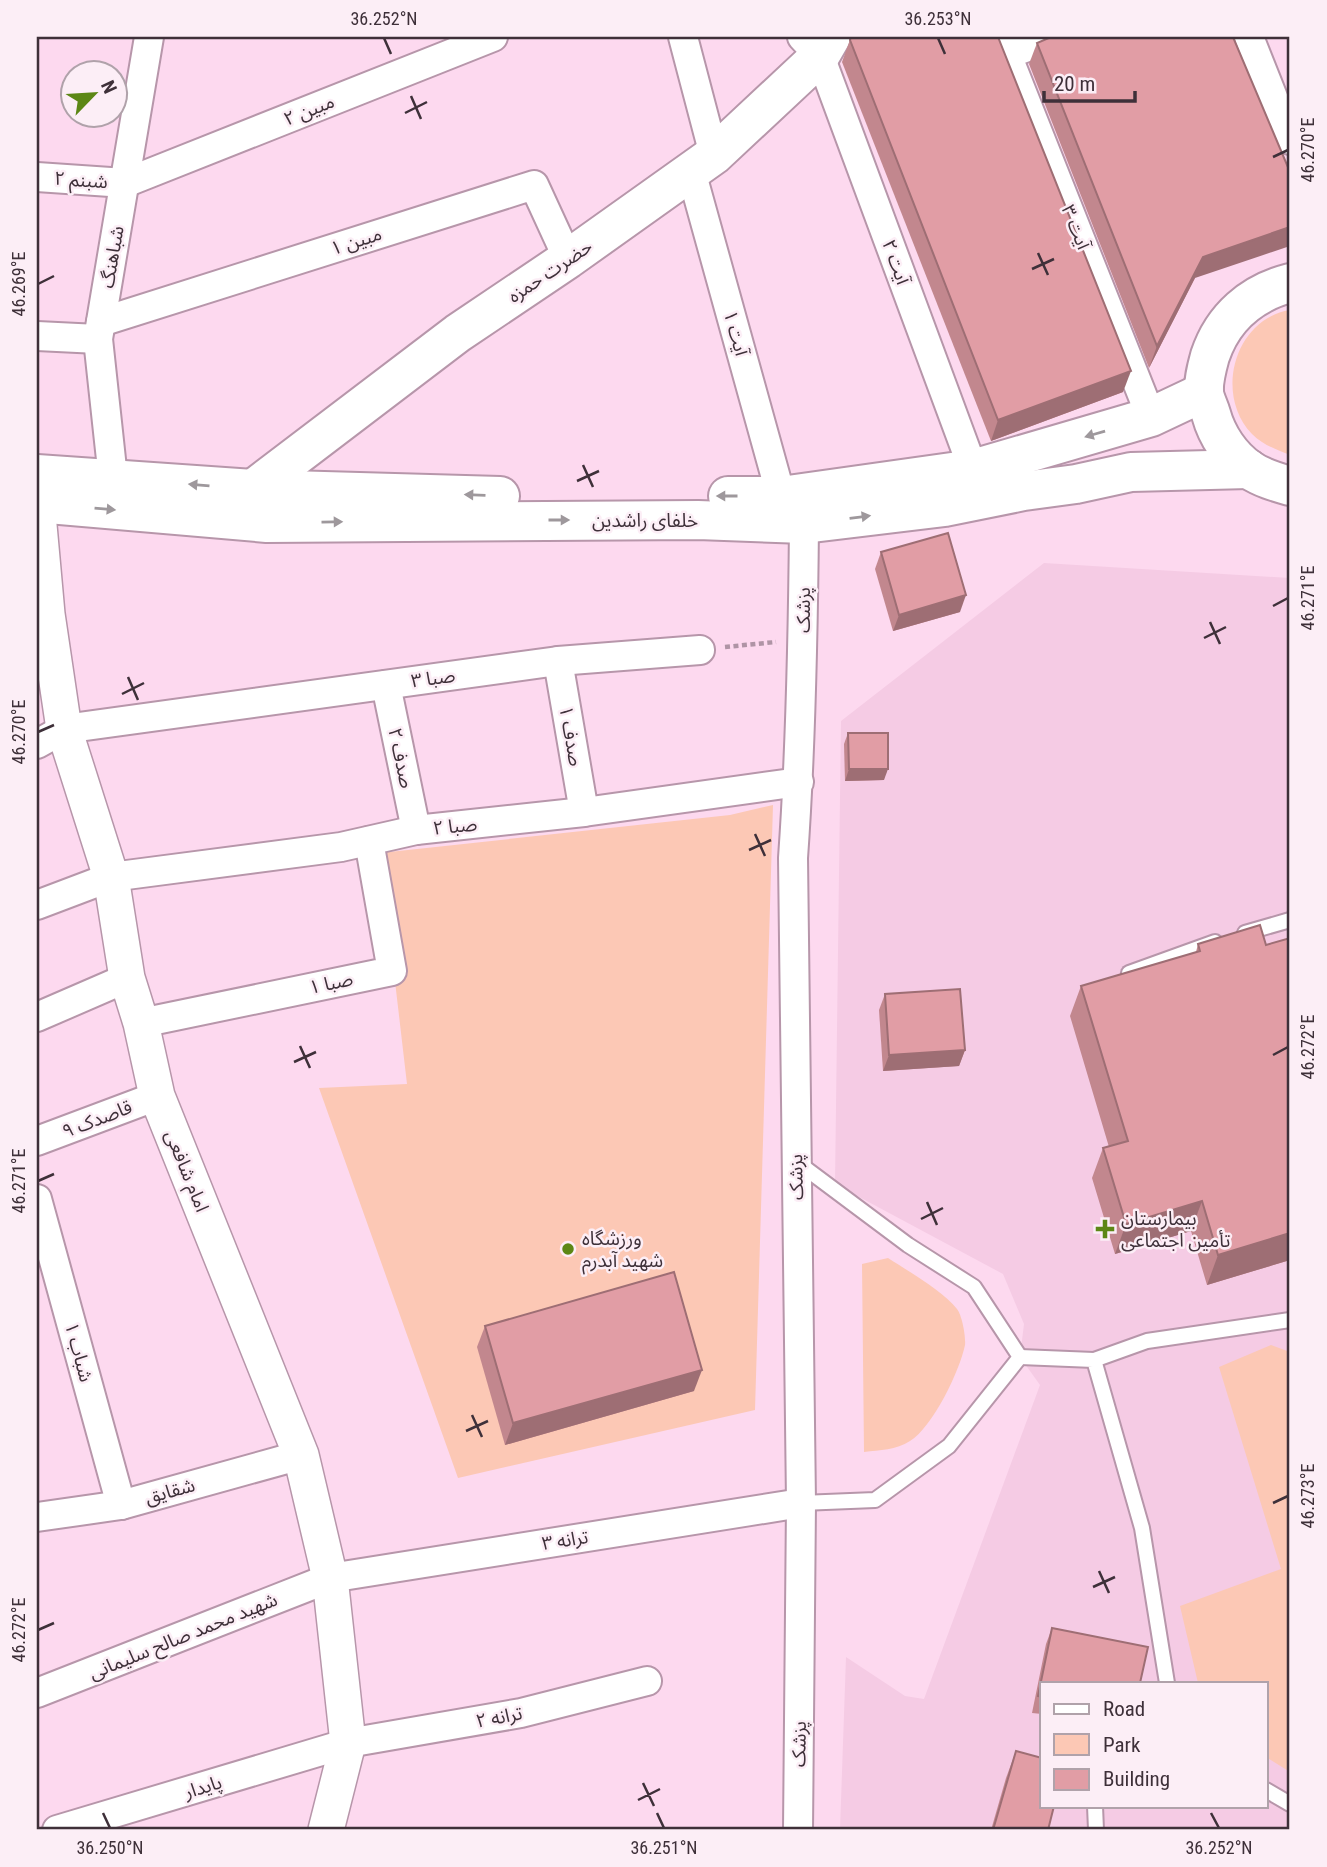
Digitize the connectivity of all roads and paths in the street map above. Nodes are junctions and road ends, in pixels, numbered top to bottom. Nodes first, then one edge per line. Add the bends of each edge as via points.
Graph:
1 (149, 37) edge
2 (493, 37) edge
3 (683, 37) edge
4 (1055, 37) edge
5 (1249, 37) edge
6 (818, 43) edge
7 (1004, 46) edge
8 (1290, 140) edge
9 (703, 163) junction
10 (37, 177) edge
11 (125, 183) junction
12 (568, 259) junction
13 (1290, 283) edge
14 (99, 330) junction
15 (37, 336) edge
16 (1204, 392) junction
17 (1151, 417) junction
18 (973, 469) junction
19 (1249, 470) junction
20 (37, 474) edge
21 (113, 478) junction
22 (1290, 486) edge
23 (253, 489) junction
24 (37, 503) edge
25 (792, 510) junction
26 (42, 615) edge
27 (803, 638) junction
28 (700, 650) joint
29 (558, 661) junction
30 (386, 685) junction
31 (51, 737) edge
32 (799, 782) junction
33 (584, 812) junction
34 (416, 830) junction
35 (369, 841) junction
36 (111, 877) junction
37 (37, 905) edge
38 (1290, 919) edge
39 (1121, 976) edge
40 (127, 978) junction
41 (37, 1017) edge
42 (141, 1023) junction
43 (157, 1096) junction
44 (37, 1141) edge
45 (796, 1161) junction
46 (37, 1199) edge
47 (1290, 1320) edge
48 (1020, 1357) junction
49 (1094, 1360) junction
50 (301, 1455) junction
51 (801, 1503) junction
52 (121, 1504) junction
53 (37, 1517) edge
54 (330, 1578) junction
55 (647, 1681) dead end
56 (1167, 1682) edge
57 (37, 1693) edge
58 (348, 1743) junction
59 (1268, 1791) edge
60 (1290, 1804) edge
61 (1096, 1808) edge
62 (57, 1830) edge
63 (326, 1830) edge
64 (798, 1830) edge
65 (1096, 1830) edge

1 - 11 street, شباهنگ
2 - 11 street, مبین ۲
3 - 9 street, آیت ۱
4 - 7 street
5 - 8 street
6 - 9 main road, حضرت حمزه
6 - 18 street, آیت ۲
7 - 17 street, آیت ۳
9 - 12 main road, حضرت حمزه
9 - 25 street, آیت ۱
10 - 11 street, شبنم ۲
11 - 14 street, شباهنگ
12 - 14 street, مبین ۱ via 534,185
12 - 23 main road, حضرت حمزه via 458,333
13 - 16 main road via 1259,294 1234,313 1215,340
14 - 15 street
14 - 21 street, شباهنگ
16 - 17 main road, خلفای راشدین
16 - 19 main road via 1215,428
17 -> 18 main road, خلفای راشدین
18 - 25 main road, خلفای راشدین
19 - 22 main road
25 -> 19 main road, خلفای راشدین via 945,507 1131,472
20 - 21 main road, خلفای راشدین
23 -> 21 main road, خلفای راشدین
25 -> 23 main road, خلفای راشدین
24 -> 25 main road, خلفای راشدین via 267,523 698,520
24 - 26 street, امام شافعی
25 - 27 street, پزشک
26 - 31 street, امام شافعی
27 - 28 path
27 - 32 street, پزشک
28 - 29 street, صبا ۳
29 - 30 street, صبا ۳
29 - 33 street, صدف ۱
30 - 31 street, صبا ۳
30 - 34 street, صدف ۲
31 - 36 street, امام شافعی
32 - 33 street, صبا ۲
32 - 45 street, پزشک via 793,858
33 - 34 street, صبا ۲
34 - 35 street, صبا ۲
35 - 36 street, صبا ۲
35 - 42 street, صبا ۱ via 392,971
36 - 37 street, صبا ۲
36 - 40 street, امام شافعی
38 - 39 lane
40 - 41 street
40 - 42 street, امام شافعی
42 - 43 street, امام شافعی
43 - 44 street, قاصدک ۹
43 - 50 street, امام شافعی
45 - 48 lane via 908,1245 974,1287
45 - 51 street, پزشک
46 - 52 street, شباب ۱
47 - 49 lane via 1147,1340
48 - 49 lane
48 - 51 lane via 949,1446 875,1500
49 - 56 lane via 1142,1528
50 - 52 street, شقایق
50 - 54 street, امام شافعی
51 - 54 street, ترانه ۳
51 - 64 street, پزشک
52 - 53 street, شقایق
54 - 57 street, شهید محمد صالح سلیمانی
54 - 58 street, امام شافعی
55 - 58 street, ترانه ۲ via 521,1713
58 - 62 street, پایدار
58 - 63 street, امام شافعی
59 - 60 lane
61 - 65 lane

